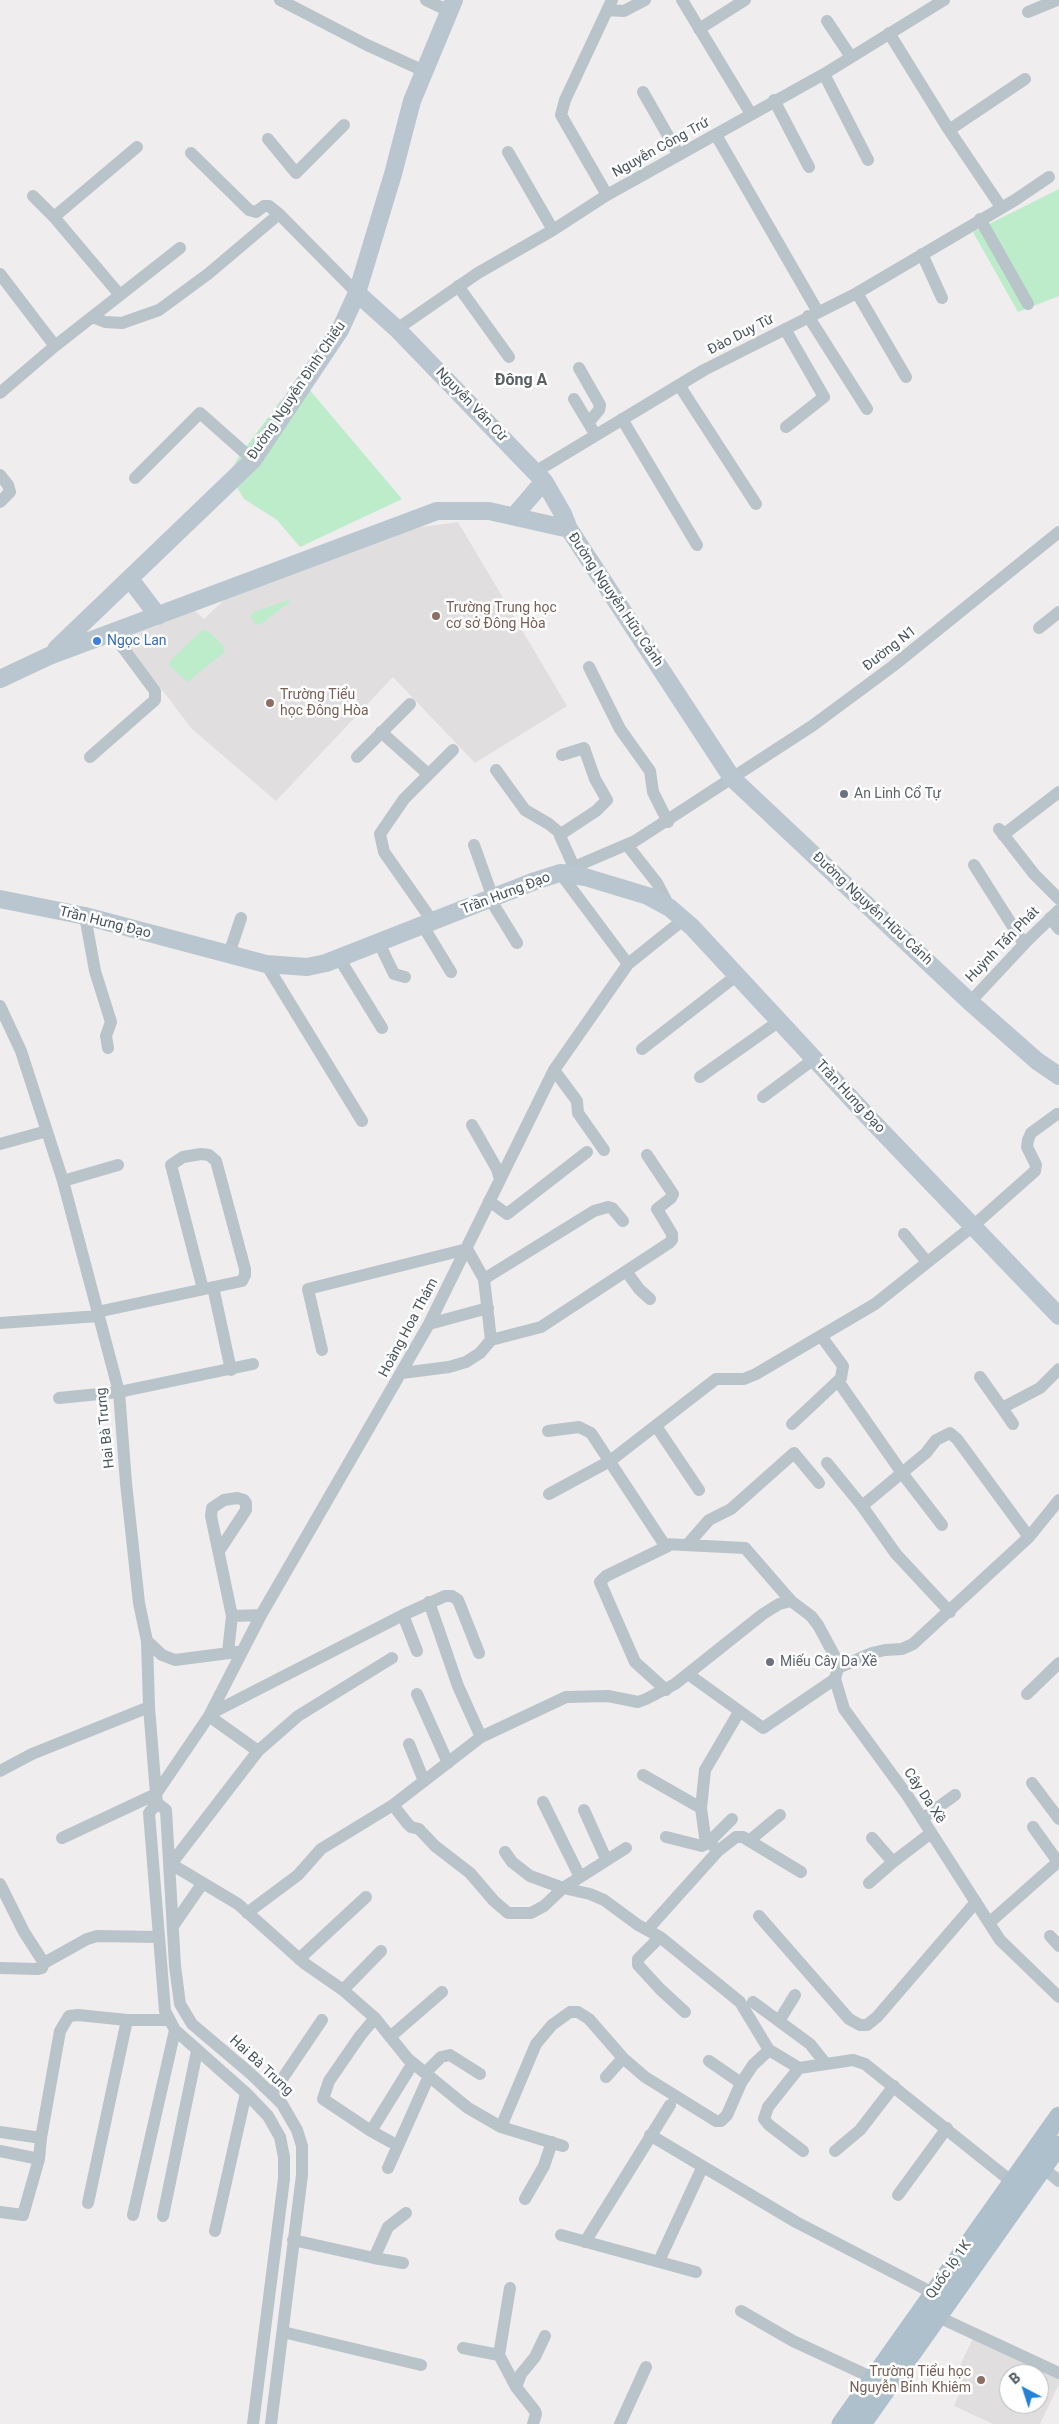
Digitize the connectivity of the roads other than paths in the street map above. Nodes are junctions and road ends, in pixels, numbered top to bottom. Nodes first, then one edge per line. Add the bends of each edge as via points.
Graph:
1 (280, 0) edge
2 (426, 0) edge
3 (645, 0) edge
4 (682, 0) edge
5 (746, 0) edge
6 (944, 0) edge
7 (1056, 0) edge
8 (609, 5) edge
9 (452, 6) edge
10 (1028, 12) dead end
11 (827, 22) dead end
12 (700, 29) junction
13 (889, 33) junction
14 (851, 57) junction
15 (424, 71) junction
16 (824, 74) junction
17 (1025, 79) dead end
18 (643, 92) dead end
19 (774, 100) junction
20 (751, 114) junction
21 (344, 125) dead end
22 (949, 130) junction
23 (716, 135) junction
24 (268, 140) dead end
25 (137, 147) dead end
26 (508, 152) dead end
27 (191, 153) dead end
28 (679, 155) junction
29 (868, 160) dead end
30 (809, 167) dead end
31 (1050, 177) dead end
32 (607, 195) junction
33 (33, 196) dead end
34 (1002, 207) junction
35 (279, 214) junction
36 (54, 217) junction
37 (980, 219) junction
38 (553, 230) junction
39 (180, 248) dead end
40 (922, 254) junction
41 (0, 274) edge
42 (458, 286) junction
43 (357, 293) junction
44 (857, 293) junction
45 (119, 294) junction
46 (942, 298) dead end
47 (1028, 304) dead end
48 (813, 314) junction
49 (92, 317) junction
50 (397, 329) junction
51 (785, 329) junction
52 (55, 346) junction
53 (509, 357) dead end
54 (579, 368) dead end
55 (906, 377) dead end
56 (679, 385) junction
57 (0, 393) edge
58 (574, 399) dead end
59 (867, 409) dead end
60 (622, 420) junction
61 (589, 422) junction
62 (786, 427) dead end
63 (596, 435) junction
64 (253, 460) junction
65 (0, 475) edge
66 (539, 477) junction
67 (135, 478) dead end
68 (0, 502) edge
69 (756, 504) dead end
70 (514, 516) junction
71 (569, 530) junction
72 (1059, 532) edge
73 (697, 545) dead end
74 (130, 578) junction
75 (1059, 612) edge
76 (158, 616) junction
77 (1039, 628) dead end
78 (112, 633) junction
79 (49, 656) junction
80 (589, 667) dead end
81 (0, 679) edge
82 (410, 704) dead end
83 (382, 732) junction
84 (453, 750) dead end
85 (562, 755) dead end
86 (90, 757) dead end
87 (357, 758) dead end
88 (496, 770) dead end
89 (428, 774) junction
90 (732, 778) junction
91 (1059, 792) edge
92 (668, 822) junction
93 (561, 834) junction
94 (474, 845) dead end
95 (627, 845) junction
96 (974, 865) dead end
97 (567, 870) junction
98 (0, 899) edge
99 (491, 899) junction
100 (1059, 899) edge
101 (676, 914) junction
102 (1054, 914) edge
103 (85, 916) junction
104 (241, 918) dead end
105 (428, 924) junction
106 (1059, 929) edge
107 (379, 943) junction
108 (517, 943) dead end
109 (1024, 944) junction
110 (229, 954) junction
111 (339, 958) junction
112 (266, 964) junction
113 (628, 964) junction
114 (451, 972) dead end
115 (736, 976) junction
116 (406, 977) dead end
117 (970, 1002) junction
118 (0, 1006) edge
119 (778, 1022) junction
120 (382, 1028) dead end
121 (108, 1048) dead end
122 (642, 1049) dead end
123 (814, 1059) junction
124 (554, 1070) junction
125 (1059, 1076) edge
126 (700, 1077) dead end
127 (763, 1097) dead end
128 (1057, 1114) dead end
129 (362, 1121) dead end
130 (472, 1125) dead end
131 (47, 1131) junction
132 (0, 1144) edge
133 (604, 1150) dead end
134 (587, 1152) dead end
135 (647, 1155) dead end
136 (118, 1165) dead end
137 (500, 1179) junction
138 (63, 1181) junction
139 (489, 1201) junction
140 (624, 1221) dead end
141 (973, 1226) junction
142 (904, 1234) dead end
143 (467, 1249) junction
144 (927, 1262) junction
145 (626, 1271) junction
146 (484, 1279) junction
147 (208, 1288) junction
148 (650, 1299) dead end
149 (488, 1308) junction
150 (98, 1314) junction
151 (1059, 1316) edge
152 (0, 1323) edge
153 (429, 1324) junction
154 (821, 1336) junction
155 (491, 1340) junction
156 (322, 1350) dead end
157 (253, 1364) dead end
158 (1059, 1369) edge
159 (231, 1370) junction
160 (402, 1373) junction
161 (980, 1377) dead end
162 (838, 1381) junction
163 (120, 1392) junction
164 (59, 1398) dead end
165 (1002, 1408) junction
166 (792, 1424) dead end
167 (1013, 1424) dead end
168 (656, 1426) junction
169 (548, 1431) dead end
170 (610, 1461) junction
171 (827, 1462) dead end
172 (902, 1473) junction
173 (819, 1483) dead end
174 (699, 1490) dead end
175 (550, 1494) dead end
176 (1059, 1500) edge
177 (862, 1506) junction
178 (942, 1525) dead end
179 (1029, 1537) junction
180 (688, 1544) junction
181 (668, 1546) junction
182 (219, 1551) dead end
183 (791, 1601) junction
184 (429, 1602) junction
185 (950, 1612) junction
186 (261, 1615) junction
187 (403, 1615) junction
188 (232, 1616) junction
189 (147, 1641) junction
190 (417, 1651) dead end
191 (228, 1652) junction
192 (242, 1652) junction
193 (479, 1653) dead end
194 (392, 1658) dead end
195 (1059, 1663) edge
196 (688, 1674) junction
197 (837, 1674) junction
198 (666, 1690) junction
199 (417, 1694) dead end
200 (1026, 1694) dead end
201 (149, 1708) junction
202 (739, 1712) junction
203 (210, 1715) junction
204 (481, 1737) junction
205 (409, 1744) dead end
206 (258, 1751) junction
207 (153, 1761) junction
208 (448, 1763) junction
209 (175, 1764) junction
210 (0, 1772) edge
211 (643, 1775) dead end
212 (424, 1781) junction
213 (1032, 1783) dead end
214 (955, 1795) dead end
215 (157, 1798) junction
216 (543, 1802) dead end
217 (393, 1805) junction
218 (701, 1808) junction
219 (584, 1810) dead end
220 (780, 1815) dead end
221 (732, 1819) dead end
222 (922, 1819) junction
223 (1059, 1820) edge
224 (1034, 1828) dead end
225 (931, 1832) junction
226 (666, 1837) dead end
227 (62, 1838) dead end
228 (872, 1838) dead end
229 (749, 1841) junction
230 (713, 1847) junction
231 (626, 1848) dead end
232 (505, 1852) dead end
233 (606, 1860) junction
234 (1058, 1861) edge
235 (892, 1862) junction
236 (170, 1864) junction
237 (801, 1872) dead end
238 (580, 1877) junction
239 (869, 1883) dead end
240 (0, 1884) edge
241 (202, 1884) junction
242 (563, 1888) junction
243 (366, 1897) dead end
244 (976, 1902) junction
245 (247, 1913) junction
246 (759, 1916) dead end
247 (989, 1923) junction
248 (173, 1926) junction
249 (647, 1930) junction
250 (1050, 1936) dead end
251 (660, 1937) junction
252 (158, 1938) junction
253 (1059, 1946) edge
254 (382, 1951) dead end
255 (299, 1959) junction
256 (44, 1963) junction
257 (0, 1968) edge
258 (343, 1990) junction
259 (442, 1992) dead end
260 (795, 1995) dead end
261 (1059, 1997) edge
262 (753, 2002) dead end
263 (685, 2012) dead end
264 (375, 2018) junction
265 (127, 2020) junction
266 (322, 2020) dead end
267 (779, 2021) junction
268 (172, 2025) junction
269 (390, 2037) junction
270 (197, 2050) junction
271 (769, 2050) junction
272 (623, 2058) junction
273 (709, 2061) dead end
274 (413, 2063) junction
275 (826, 2064) junction
276 (799, 2068) junction
277 (480, 2074) dead end
278 (427, 2075) junction
279 (606, 2077) dead end
280 (741, 2083) junction
281 (894, 2086) junction
282 (246, 2094) junction
283 (272, 2094) junction
284 (670, 2105) dead end
285 (1059, 2116) edge
286 (500, 2127) junction
287 (946, 2128) junction
288 (371, 2131) junction
289 (0, 2132) edge
290 (650, 2136) junction
291 (41, 2138) junction
292 (391, 2142) dead end
293 (1059, 2145) edge
294 (0, 2151) edge
295 (803, 2151) dead end
296 (835, 2151) dead end
297 (39, 2159) junction
298 (388, 2168) dead end
299 (702, 2168) junction
300 (1043, 2168) junction
301 (1059, 2181) edge
302 (1012, 2182) junction
303 (898, 2195) dead end
304 (525, 2199) dead end
305 (88, 2203) dead end
306 (0, 2212) edge
307 (406, 2213) dead end
308 (133, 2214) dead end
309 (163, 2216) dead end
310 (216, 2231) dead end
311 (561, 2235) dead end
312 (293, 2240) junction
313 (585, 2242) junction
314 (374, 2258) junction
315 (659, 2261) junction
316 (404, 2262) dead end
317 (696, 2272) dead end
318 (510, 2288) dead end
319 (933, 2293) junction
320 (741, 2311) dead end
321 (929, 2312) junction
322 (282, 2332) junction
323 (545, 2336) dead end
324 (462, 2348) dead end
325 (499, 2355) junction
326 (421, 2365) dead end
327 (646, 2367) dead end
328 (1059, 2373) edge
329 (873, 2378) junction
330 (516, 2387) junction
331 (253, 2424) edge
332 (270, 2424) edge
333 (533, 2424) edge
334 (620, 2424) edge
335 (841, 2424) edge
336 (862, 2424) edge

1 - 15 street
2 - 9 street
3 - 8 street via 624,11
4 - 12 street
5 - 12 street
6 - 13 street, Nguyễn Công Trứ
7 - 10 street
8 - 32 street via 561,115
9 - 15 street, Đường Nguyễn Đình Chiểu
11 - 14 street
12 - 20 street
13 - 14 street, Nguyễn Công Trứ
13 - 22 street
14 - 16 street, Nguyễn Công Trứ
15 - 43 street, Đường Nguyễn Đình Chiểu via 403,130
16 - 19 street, Nguyễn Công Trứ
16 - 29 street
17 - 22 street
18 - 28 street
19 - 20 street, Nguyễn Công Trứ
19 - 30 street
20 - 23 street, Nguyễn Công Trứ
21 - 24 street via 296,173
22 - 34 street
23 - 28 street, Nguyễn Công Trứ
23 - 48 street
25 - 36 street
26 - 38 street
27 - 35 street via 249,210 256,212 269,206
28 - 32 street, Nguyễn Công Trứ
31 - 34 street, Đào Duy Từ
32 - 38 street, Nguyễn Công Trứ
33 - 36 street
34 - 37 street, Đào Duy Từ
35 - 43 street
35 - 49 street via 159,310 122,322 105,322
36 - 45 street
37 - 40 street, Đào Duy Từ
37 - 47 street
38 - 42 street, Nguyễn Công Trứ
39 - 45 street
40 - 44 street, Đào Duy Từ
40 - 46 street
41 - 52 street
42 - 50 street, Nguyễn Công Trứ
42 - 53 street
43 - 50 street, Nguyễn Văn Cừ
43 - 64 street, Đường Nguyễn Đình Chiểu via 340,330
44 - 48 street, Đào Duy Từ
44 - 55 street
45 - 49 street
48 - 51 street, Đào Duy Từ
48 - 59 street
49 - 52 street
50 - 66 street, Nguyễn Văn Cừ
51 - 56 street, Đào Duy Từ
51 - 62 street via 824,397
52 - 57 street
54 - 61 street via 600,405
56 - 60 street, Đào Duy Từ
56 - 69 street
58 - 61 street
60 - 63 street, Đào Duy Từ
60 - 73 street
61 - 63 street
63 - 66 street, Đào Duy Từ
64 - 67 street via 200,413
64 - 74 street, Đường Nguyễn Đình Chiểu
65 - 68 street via 10,492
66 - 70 street
66 - 71 street, Nguyễn Văn Cừ via 563,514
70 - 71 street, Đường Nguyễn Hữu Cảnh
70 - 76 street, Đường Nguyễn Hữu Cảnh via 489,511 437,511
71 - 90 street, Đường Nguyễn Hữu Cảnh
72 - 90 street, Đường N1 via 845,704
74 - 76 street
74 - 79 street, Đường Nguyễn Đình Chiểu
75 - 77 street
76 - 78 street, Đường Nguyễn Hữu Cảnh
78 - 79 street, Đường Nguyễn Hữu Cảnh
78 - 86 street via 155,691 155,700
79 - 81 street, Đường Nguyễn Hữu Cảnh
80 - 92 street via 620,729 650,771 653,792
82 - 83 street
83 - 87 street
83 - 89 street
84 - 89 street
85 - 93 street via 584,748 607,800
88 - 93 street via 525,810
89 - 105 street via 404,799 380,834 384,852
90 - 92 street, Đường N1
90 - 117 street, Đường Nguyễn Hữu Cảnh
91 - 100 street via 1001,832 1034,874
92 - 95 street, Đường N1
93 - 97 street
94 - 99 street
95 - 97 street, Đường N1
95 - 101 street
96 - 109 street
97 - 99 street, Trần Hưng Đạo
97 - 101 street, Trần Hưng Đạo via 648,896
97 - 113 street
98 - 103 street, Trần Hưng Đạo
99 - 105 street, Trần Hưng Đạo
99 - 108 street
101 - 113 street, Hoàng Hoa Thám
101 - 115 street, Trần Hưng Đạo
102 - 106 street
102 - 109 street, Huỳnh Tấn Phát
103 - 110 street, Trần Hưng Đạo
103 - 121 street via 95,971 111,1022 106,1036
104 - 110 street
105 - 107 street, Trần Hưng Đạo
105 - 114 street
107 - 111 street, Trần Hưng Đạo
107 - 116 street via 394,974
109 - 117 street, Huỳnh Tấn Phát
110 - 112 street, Trần Hưng Đạo
111 - 112 street, Trần Hưng Đạo via 307,967
111 - 120 street
112 - 129 street
113 - 124 street, Hoàng Hoa Thám
115 - 119 street, Trần Hưng Đạo
115 - 122 street
117 - 125 street, Đường Nguyễn Hữu Cảnh via 1037,1061
118 - 131 street, Hai Bà Trưng via 22,1051
119 - 123 street, Trần Hưng Đạo
119 - 126 street
123 - 127 street
123 - 141 street, Trần Hưng Đạo
124 - 133 street via 577,1101 578,1113
124 - 137 street, Hoàng Hoa Thám
128 - 141 street via 1031,1133 1028,1140 1027,1147 1036,1165 1035,1171
130 - 137 street
131 - 132 street
131 - 138 street, Hai Bà Trưng
134 - 139 street via 507,1214
135 - 145 street via 673,1194 657,1209 673,1236 669,1243
136 - 138 street
137 - 139 street, Hoàng Hoa Thám
138 - 150 street, Hai Bà Trưng
139 - 143 street, Hoàng Hoa Thám
140 - 146 street via 612,1208 594,1211
141 - 144 street
141 - 151 street, Trần Hưng Đạo
142 - 144 street
143 - 146 street
143 - 153 street, Hoàng Hoa Thám
143 - 156 street via 308,1289
144 - 154 street via 875,1304
145 - 148 street
145 - 155 street via 541,1327
146 - 149 street
147 - 147 street via 242,1281 244,1269 216,1161 209,1155 184,1156 172,1163 171,1170
147 - 150 street
147 - 159 street
149 - 153 street
149 - 155 street
150 - 152 street
150 - 163 street, Hai Bà Trưng
153 - 160 street, Hoàng Hoa Thám
154 - 162 street via 844,1366
154 - 168 street via 744,1379 716,1379
155 - 160 street via 466,1362 449,1368
157 - 159 street
158 - 165 street via 1040,1388
159 - 163 street
160 - 186 street, Hoàng Hoa Thám
161 - 165 street
162 - 166 street
162 - 172 street
163 - 164 street
163 - 189 street, Hai Bà Trưng via 139,1603
165 - 167 street
168 - 170 street
168 - 174 street
169 - 170 street via 586,1428
170 - 175 street
170 - 181 street via 659,1539
171 - 177 street
172 - 177 street
172 - 178 street
172 - 179 street via 936,1440 950,1433
173 - 180 street via 794,1453 731,1509 709,1520
176 - 179 street
177 - 185 street via 896,1554
179 - 185 street
180 - 181 street, Cây Da Xề
180 - 183 street, Cây Da Xề via 746,1548
181 - 198 street via 600,1582 635,1662
182 - 188 street
183 - 196 street via 763,1614
183 - 197 street, Cây Da Xề via 818,1625 833,1650
184 - 187 street
184 - 193 street via 446,1596 458,1600
184 - 204 street via 458,1686
185 - 197 street via 913,1644 902,1649 872,1653
186 - 188 street
186 - 192 street, Hoàng Hoa Thám
187 - 190 street
187 - 203 street
188 - 191 street
189 - 191 street via 162,1655 175,1660
189 - 201 street, Hai Bà Trưng
191 - 192 street
192 - 203 street, Hoàng Hoa Thám
194 - 206 street via 298,1716
195 - 200 street
196 - 198 street
196 - 202 street
197 - 202 street via 766,1727
197 - 222 street, Cây Da Xề via 844,1709
198 - 204 street via 638,1702 608,1696 566,1697
199 - 208 street
201 - 207 street, Hai Bà Trưng
201 - 210 street via 32,1754
202 - 218 street via 705,1770
203 - 206 street
203 - 209 street, Hoàng Hoa Thám
204 - 208 street
205 - 212 street
206 - 236 street
207 - 209 street
207 - 215 street, Hai Bà Trưng
208 - 212 street
209 - 215 street, Hoàng Hoa Thám
211 - 218 street
212 - 217 street
213 - 223 street
214 - 222 street
215 - 227 street
215 - 236 street, Hai Bà Trưng via 166,1810
215 - 252 street, Hai Bà Trưng via 149,1813
216 - 238 street
217 - 242 street via 411,1827 419,1829 470,1873 508,1913 531,1913
217 - 245 street via 321,1849 298,1875
218 - 230 street via 703,1830
219 - 233 street
220 - 229 street
221 - 230 street
222 - 225 street, Cây Da Xề
224 - 234 street
225 - 235 street
225 - 244 street, Cây Da Xề
226 - 230 street
228 - 235 street
229 - 230 street via 743,1836 736,1837
229 - 237 street
230 - 249 street
231 - 233 street
232 - 242 street via 530,1876
233 - 238 street
234 - 247 street
235 - 239 street
236 - 241 street
236 - 248 street, Hai Bà Trưng
238 - 242 street
240 - 256 street
241 - 245 street via 238,1904
241 - 248 street
242 - 249 street via 604,1900
243 - 255 street
244 - 246 street via 877,2018 867,2025 849,2019
244 - 247 street, Cây Da Xề
245 - 255 street
247 - 261 street, Cây Da Xề via 1000,1940
248 - 283 street, Hai Bà Trưng via 176,1986 184,2014
249 - 251 street
250 - 253 street
251 - 263 street via 638,1958 638,1964
251 - 271 street via 740,2002
252 - 256 street via 87,1938
252 - 268 street, Hai Bà Trưng via 164,2002
254 - 258 street
255 - 258 street
256 - 257 street via 38,1969
258 - 264 street
259 - 269 street
260 - 267 street
262 - 267 street
264 - 269 street
264 - 288 street via 329,2081 323,2099
265 - 268 street
265 - 291 street via 78,2015 69,2016 64,2022
265 - 305 street
266 - 283 street
267 - 275 street via 810,2044
268 - 270 street
268 - 308 street
269 - 274 street
270 - 282 street
270 - 309 street
271 - 276 street
271 - 280 street
272 - 279 street
272 - 280 street via 645,2076 716,2121 727,2115
272 - 286 street via 589,2019 578,2012 570,2012 552,2025 536,2044
273 - 280 street
274 - 278 street
274 - 288 street
275 - 276 street
275 - 281 street via 853,2060 865,2064
276 - 295 street via 768,2107 764,2119
277 - 278 street via 450,2054 441,2057
278 - 286 street via 468,2108
278 - 298 street
281 - 287 street
281 - 296 street via 860,2130
282 - 310 street
282 - 331 street via 274,2124 284,2157 284,2180
283 - 312 street, Hai Bà Trưng via 290,2116 302,2146 302,2175
284 - 290 street
285 - 302 main road, Quốc lộ 1K
286 - 304 street via 557,2144
287 - 302 street
287 - 303 street
288 - 292 street
289 - 291 street
290 - 299 street
290 - 313 street
291 - 297 street
293 - 300 main road, Quốc lộ 1K
294 - 297 street
297 - 306 street via 23,2215
299 - 315 street
299 - 319 street via 796,2222
300 - 301 street
300 - 321 main road, Quốc lộ 1K
302 - 319 main road, Quốc lộ 1K
307 - 314 street via 388,2227
311 - 313 street
312 - 314 street
312 - 322 street, Hai Bà Trưng
313 - 315 street
314 - 316 street
315 - 317 street
318 - 325 street
319 - 321 main road, Quốc lộ 1K
320 - 329 street via 793,2341
321 - 328 street
321 - 329 main road, Quốc lộ 1K
321 - 336 main road, Quốc lộ 1K
322 - 326 street
322 - 332 street, Hai Bà Trưng
323 - 330 street
324 - 325 street
325 - 330 street
327 - 334 street
329 - 335 main road, Quốc lộ 1K
330 - 333 street via 535,2411

